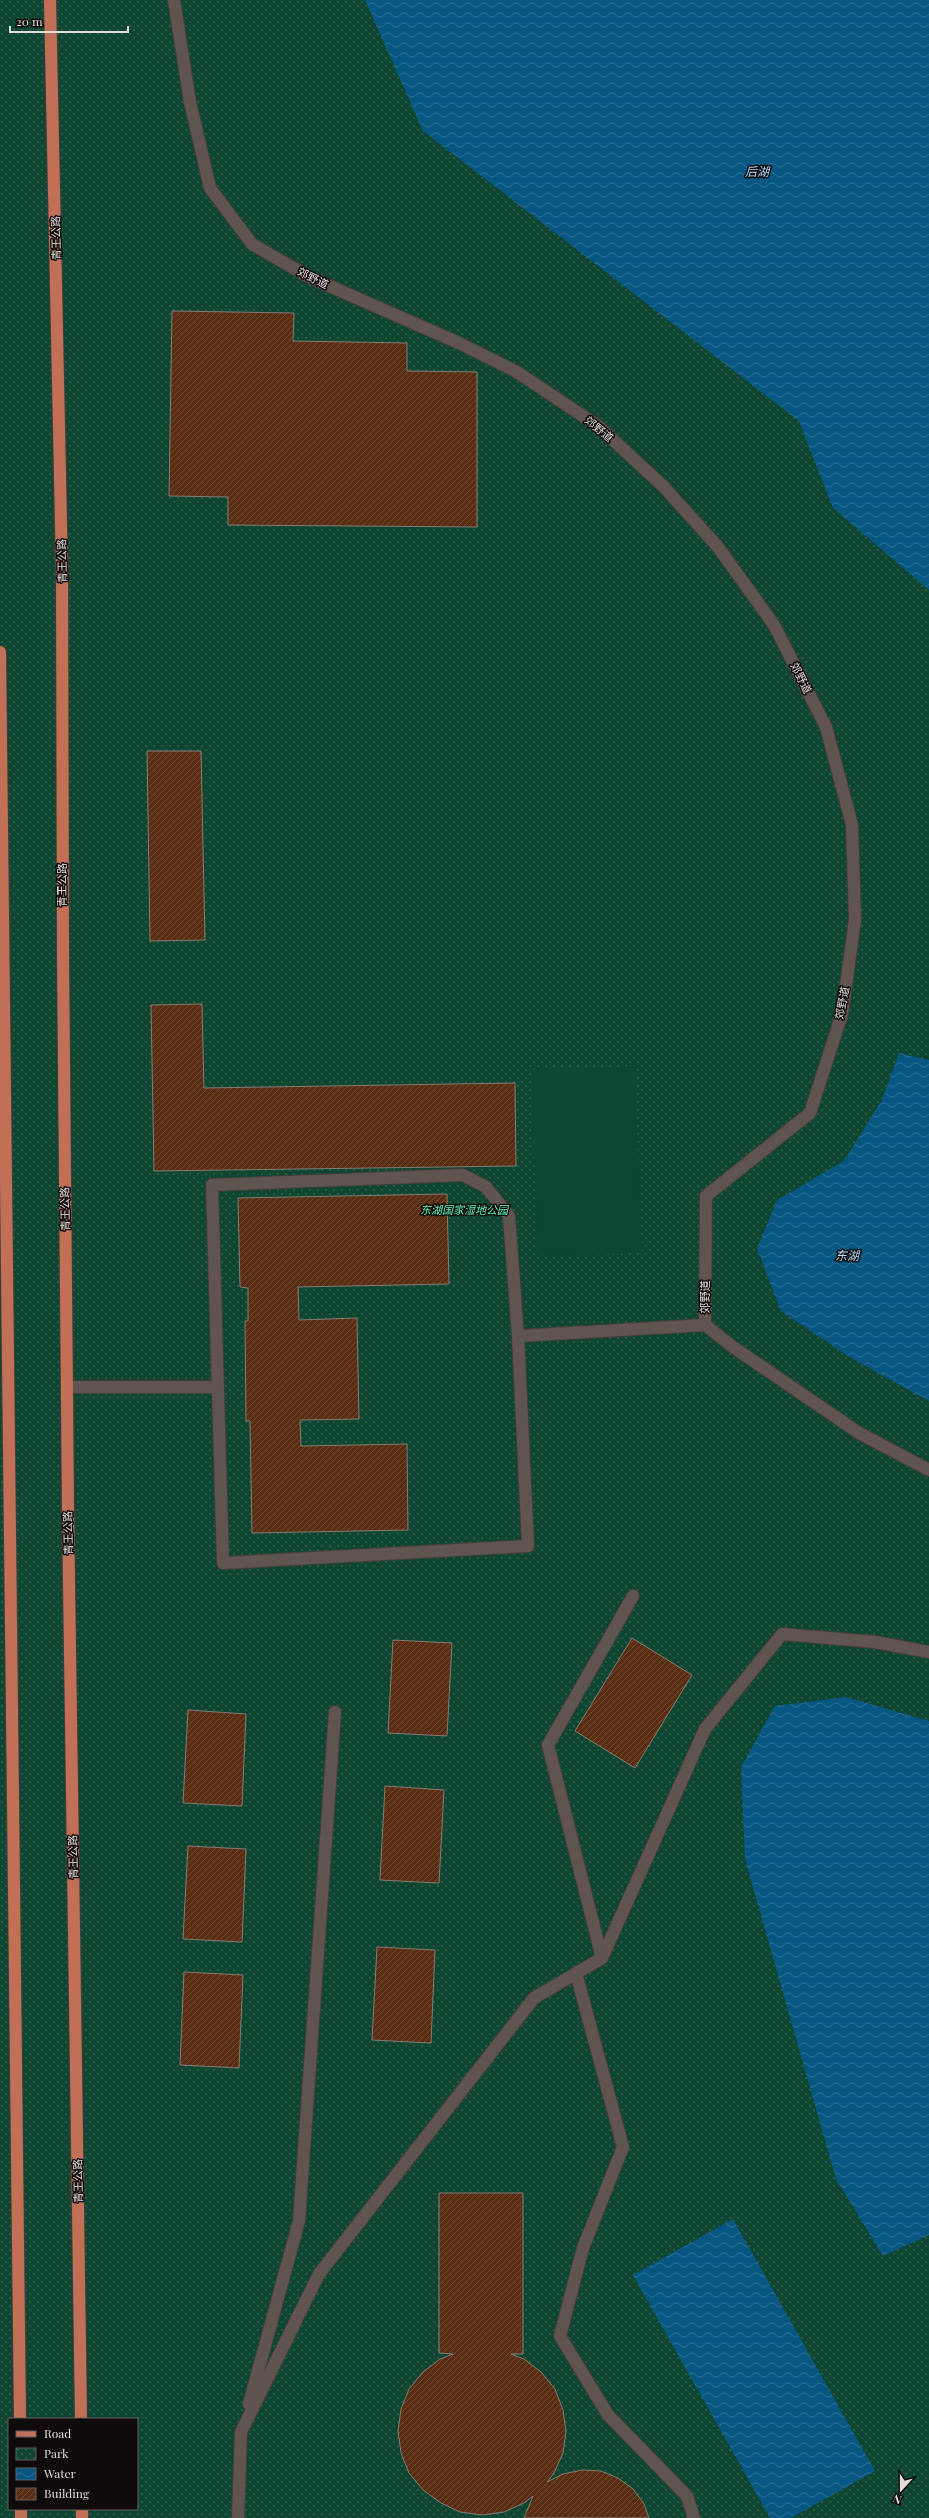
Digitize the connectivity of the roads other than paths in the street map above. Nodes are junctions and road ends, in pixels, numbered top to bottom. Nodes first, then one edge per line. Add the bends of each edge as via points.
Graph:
1 (50, 0) edge
2 (174, 0) edge
3 (0, 652) edge
4 (705, 1325) junction
5 (518, 1336) junction
6 (67, 1387) junction
7 (218, 1387) junction
8 (929, 1470) edge
9 (633, 1596) dead end
10 (929, 1652) edge
11 (335, 1712) dead end
12 (602, 1958) junction
13 (576, 1973) junction
14 (20, 2418) edge
15 (82, 2418) edge
16 (241, 2432) junction
17 (238, 2518) edge
18 (694, 2518) edge

1 - 6 main road, 青王公路 via 62,563 62,954
2 - 4 lane, 郊野道 via 190,102 210,188 252,244 309,277 459,343 517,372 598,426 663,486 718,546 774,625 826,727 852,825 855,920 842,1014 810,1113 706,1196
3 - 14 main road
4 - 5 lane
4 - 8 lane, 郊野道 via 859,1434
5 - 7 lane via 509,1216 486,1187 463,1175 212,1185
5 - 7 lane via 528,1546 223,1563
6 - 7 lane
6 - 15 main road, 青王公路
9 - 12 lane via 548,1745
10 - 12 lane via 875,1642 782,1634 705,1729
11 - 16 lane via 300,2221
12 - 13 lane
13 - 16 lane via 534,1998 319,2274
13 - 18 lane via 623,2147 583,2248 560,2336 608,2415 687,2496
16 - 17 lane

